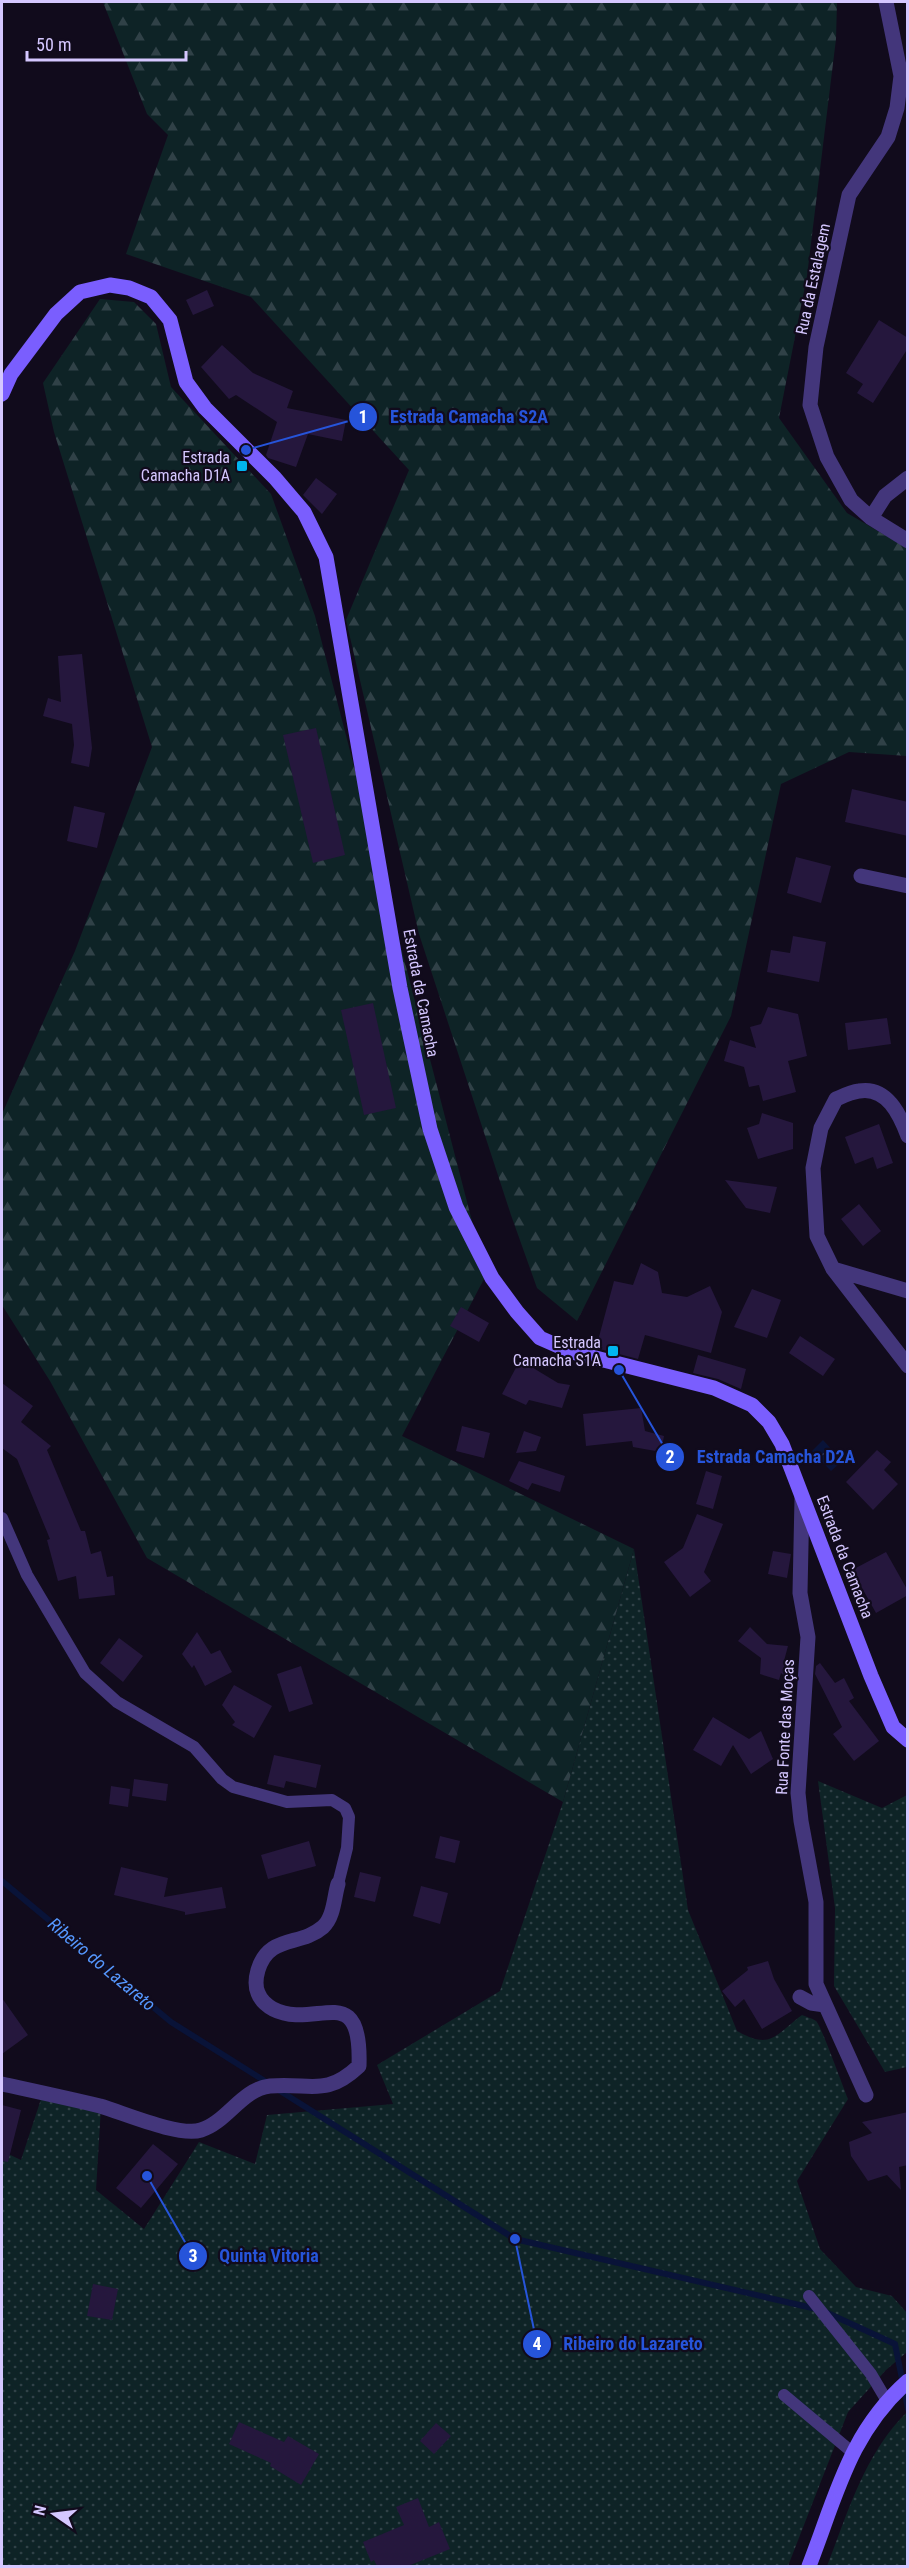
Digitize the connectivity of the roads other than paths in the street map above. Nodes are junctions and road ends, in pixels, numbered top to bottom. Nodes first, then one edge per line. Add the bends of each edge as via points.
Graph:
1 (886, 2) edge
2 (2, 394) edge
3 (908, 478) edge
4 (871, 518) junction
5 (908, 541) edge
6 (861, 876) dead end
7 (908, 886) edge
8 (908, 1136) edge
9 (833, 1269) junction
10 (908, 1291) edge
11 (908, 1366) edge
12 (802, 1495) junction
13 (2, 1518) edge
14 (908, 1740) edge
15 (338, 1884) joint
16 (800, 1997) dead end
17 (825, 2005) junction
18 (2, 2084) edge
19 (867, 2095) dead end
20 (809, 2296) dead end
21 (903, 2385) edge
22 (784, 2395) dead end
23 (887, 2401) junction
24 (852, 2452) junction
25 (809, 2566) edge

1 - 4 street, Rua da Estalagem via 901,76 897,108 888,137 849,195 816,347 810,405 827,458 851,500
2 - 12 street, Estrada da Camacha via 11,374 56,314 80,292 110,285 129,288 150,297 170,320 186,382 205,408 304,512 326,557 400,988 430,1129 456,1207 492,1278 540,1338 572,1352 714,1388 752,1405 782,1443
3 - 4 street via 885,496
4 - 5 street, Rua da Estalagem
6 - 7 street
8 - 9 street via 891,1102 878,1093 860,1090 836,1099 821,1128 813,1168 817,1236
9 - 10 street
9 - 11 street
12 - 14 street, Estrada da Camacha via 893,1727
12 - 17 street, Rua Fonte das Moças via 800,1593 808,1637 798,1793 816,1902 816,1984
13 - 15 lane via 27,1575 85,1673 117,1702 194,1747 233,1787 287,1802 332,1800 345,1808 349,1816 347,1848
15 - 18 street via 331,1915 324,1926 271,1948 261,1960 256,1976 257,1992 264,2004 278,2011 343,2013 353,2022 360,2066 344,2080 308,2087 268,2086 251,2093 202,2130 184,2131
16 - 17 street
17 - 19 street, Rua Fonte das Moças
20 - 23 lane via 871,2374
21 - 23 street
22 - 24 lane
23 - 24 street
24 - 25 street

